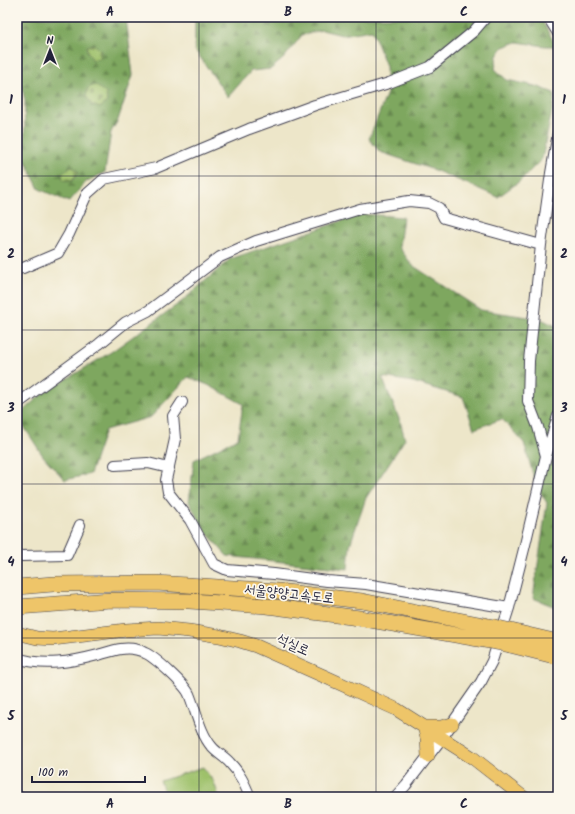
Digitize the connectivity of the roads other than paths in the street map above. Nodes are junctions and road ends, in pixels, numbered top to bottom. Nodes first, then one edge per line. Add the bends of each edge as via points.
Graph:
1 (486, 17) edge
2 (548, 17) edge
3 (558, 33) edge
4 (558, 133) edge
5 (541, 245) junction
6 (17, 269) edge
7 (182, 402) dead end
8 (17, 404) edge
9 (558, 416) edge
10 (546, 456) junction
11 (116, 465) dead end
12 (169, 468) junction
13 (80, 525) dead end
14 (17, 554) edge
15 (17, 587) edge
16 (18, 607) edge
17 (509, 608) junction
18 (17, 632) edge
19 (513, 638) junction
20 (558, 642) edge
21 (558, 657) edge
22 (17, 658) edge
23 (452, 724) junction
24 (424, 727) junction
25 (442, 738) junction
26 (428, 756) junction
27 (250, 797) edge
28 (394, 797) edge
29 (523, 797) edge

1 - 6 street via 474,31 430,67 249,129 156,168 104,179 87,194 58,253
2 - 3 street
4 - 5 street
5 - 8 street via 444,218 439,208 429,203 409,201 360,209 256,241 220,257 148,311 126,322
5 - 10 street via 529,361 528,401
7 - 12 street via 174,416 175,439
9 - 10 street
10 - 17 street
11 - 12 street via 148,463
12 - 17 street via 166,480 168,492 190,520 214,564 227,570 366,584
13 - 14 street via 67,555
15 - 19 highway, 서울양양고속도로, bridge via 156,583 278,591 362,601 494,626
16 - 19 highway, 서울양양고속도로, bridge via 111,600 267,606 359,618 490,641
17 - 23 street via 492,661
18 - 24 main road, 석실로 via 37,638 53,639 158,628 219,636 256,646 396,710
19 - 20 highway, 서울양양고속도로
19 - 21 highway, 서울양양고속도로
22 - 27 street via 52,663 122,649 135,649 147,653 188,693 197,719 212,747 238,773
23 - 24 main road
23 - 25 street
24 - 25 main road, 석실로
24 - 26 main road
25 - 26 street
25 - 29 main road, 석실로 via 473,758
26 - 28 street

